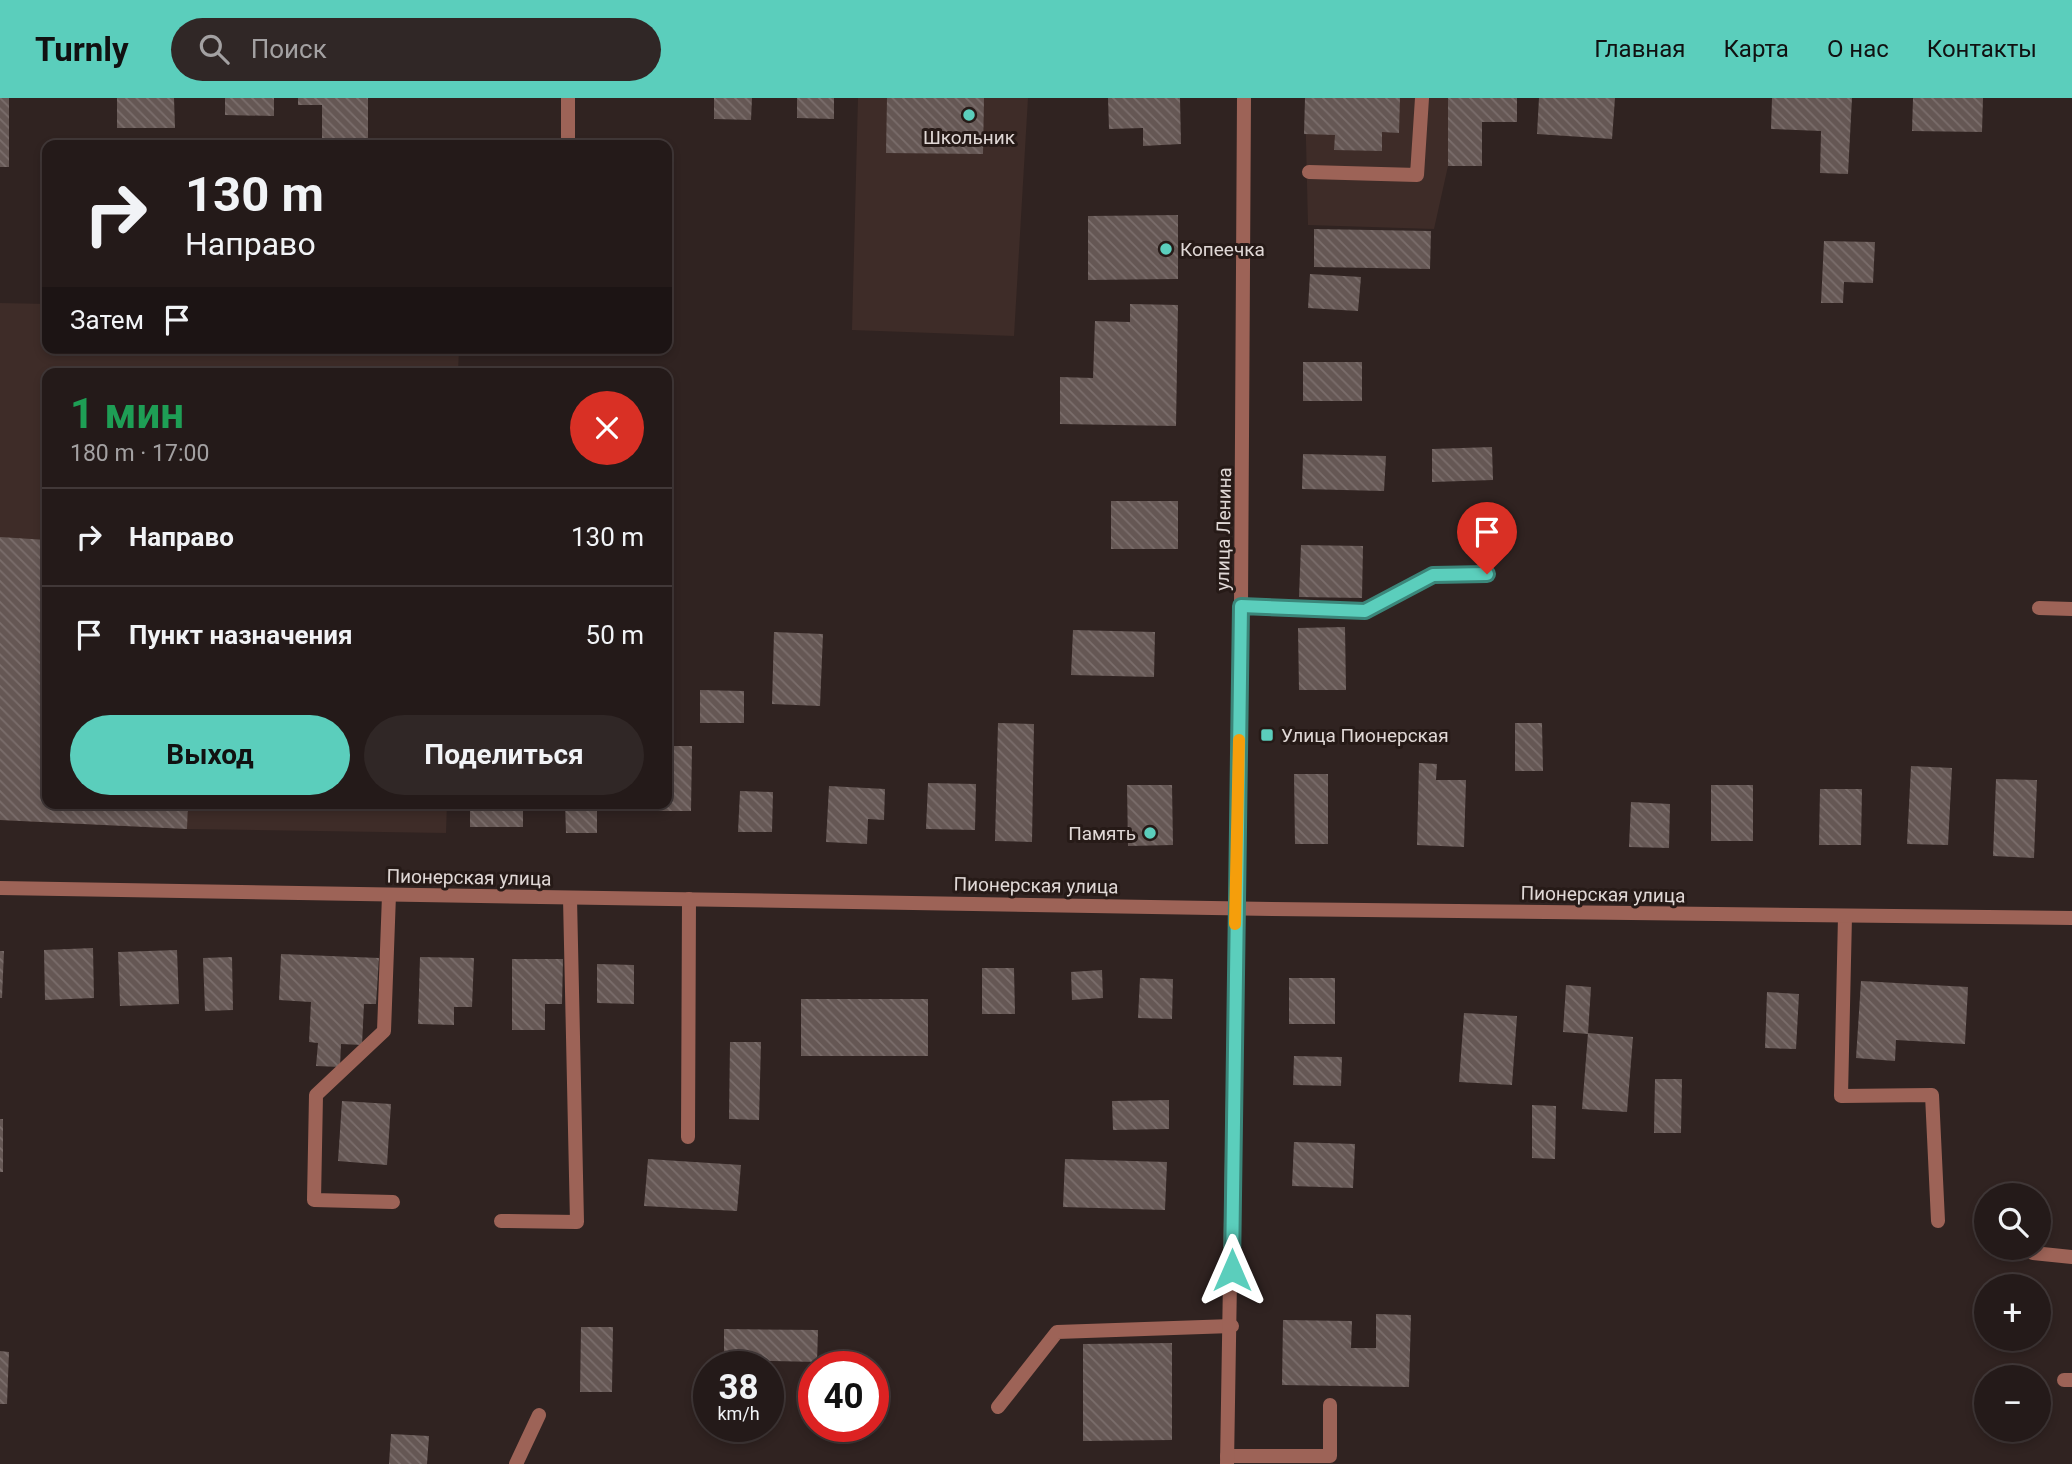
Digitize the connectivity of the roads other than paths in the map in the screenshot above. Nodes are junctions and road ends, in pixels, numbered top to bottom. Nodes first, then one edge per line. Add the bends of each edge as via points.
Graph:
1 (568, 98) edge
2 (1244, 98) edge
3 (1422, 98) edge
4 (568, 140) edge
5 (1309, 172) dead end
6 (1487, 574) dead end
7 (1241, 606) junction
8 (2039, 608) dead end
9 (2072, 609) edge
10 (0, 888) edge
11 (389, 895) junction
12 (570, 898) junction
13 (689, 899) junction
14 (1235, 908) junction
15 (1845, 916) junction
16 (2072, 918) edge
17 (688, 1137) dead end
18 (393, 1202) dead end
19 (501, 1221) dead end
20 (1938, 1221) dead end
21 (2051, 1255) edge
22 (2072, 1257) edge
23 (1232, 1326) junction
24 (1330, 1405) dead end
25 (998, 1407) dead end
26 (539, 1415) dead end
27 (1227, 1460) edge
28 (516, 1464) edge

1 - 4 street
2 - 7 street, улица Ленина
3 - 5 street via 1417,175
6 - 7 street via 1433,575 1365,611
7 - 14 street, улица Ленина
8 - 9 street
10 - 11 street, Пионерская улица
11 - 12 street, Пионерская улица
11 - 18 street via 384,1031 316,1095 314,1200
12 - 13 street, Пионерская улица
12 - 19 street via 577,1222
13 - 14 street, Пионерская улица
13 - 17 street
14 - 15 street, Пионерская улица
14 - 23 street, улица Ленина
15 - 16 street, Пионерская улица
15 - 20 street via 1841,1096 1932,1095
21 - 22 street
23 - 25 street via 1057,1332
23 - 27 street, улица Ленина
24 - 27 street via 1330,1456
26 - 28 street

